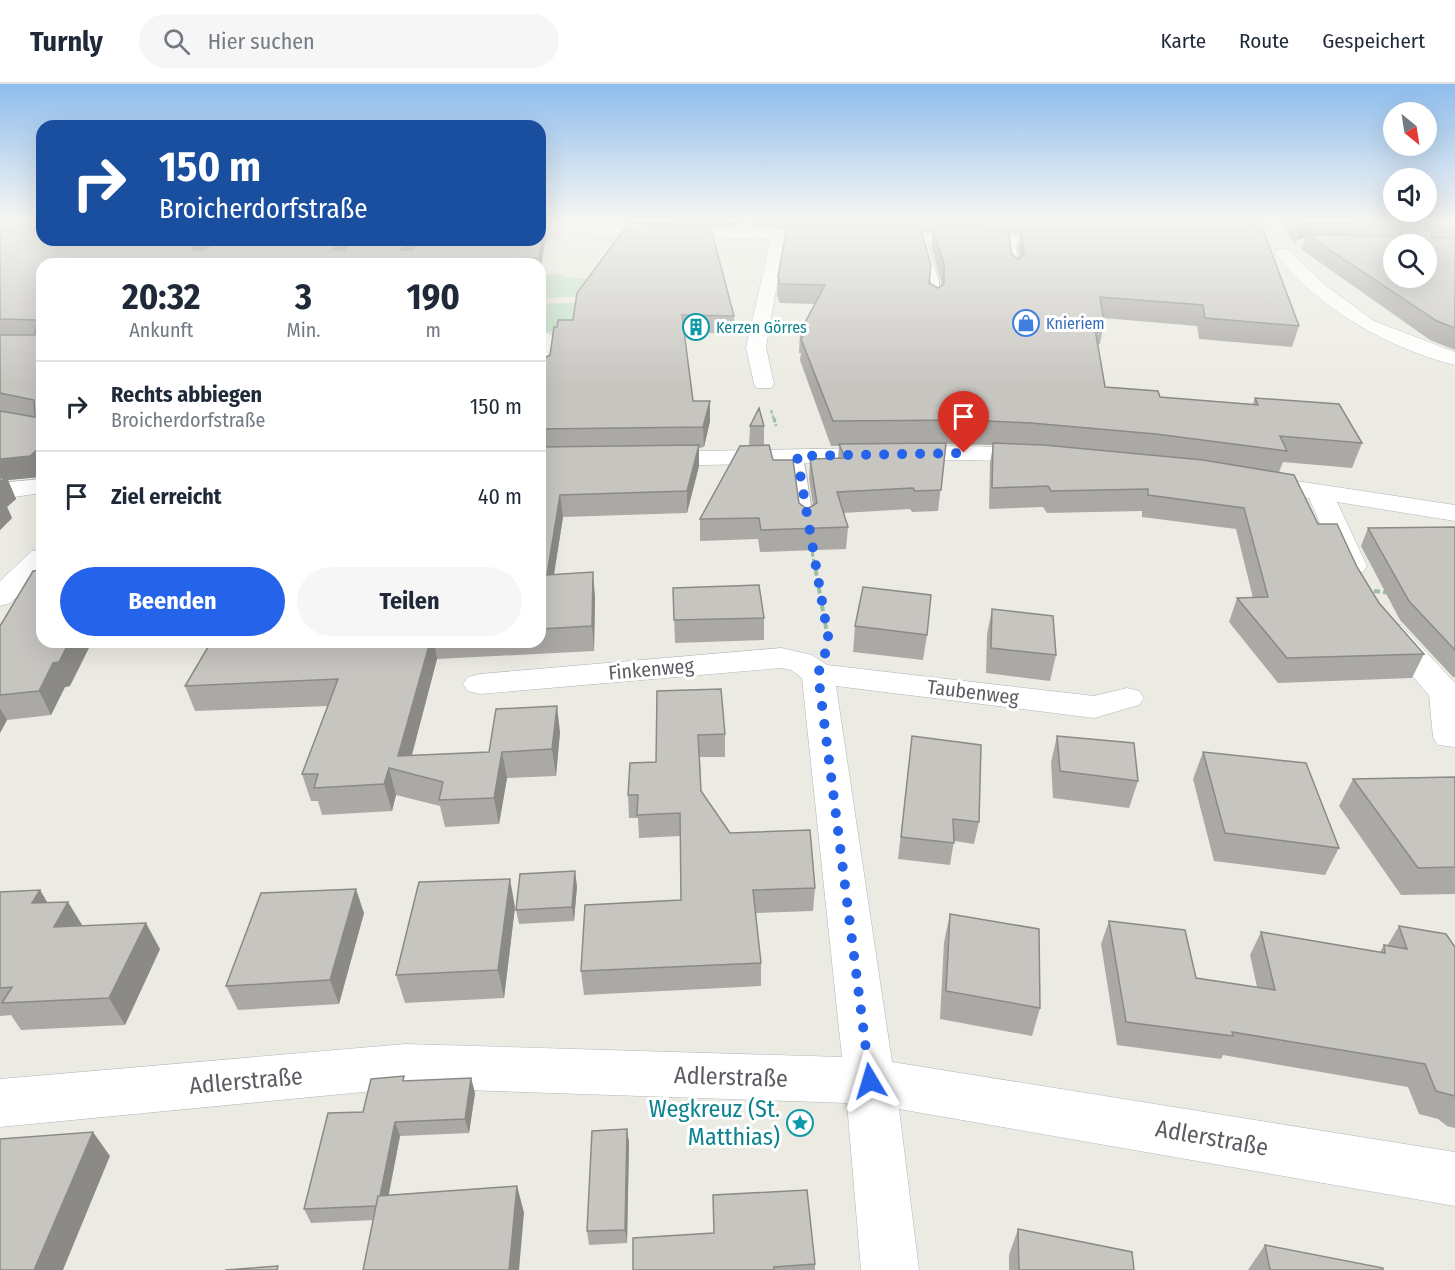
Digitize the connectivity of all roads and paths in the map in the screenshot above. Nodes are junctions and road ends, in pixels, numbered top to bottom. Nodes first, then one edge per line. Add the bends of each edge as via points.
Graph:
1 (771, 274) edge
2 (933, 274) edge
3 (1306, 274) edge
4 (934, 303) edge
5 (1455, 359) edge
6 (764, 384) joint
7 (791, 457) junction
8 (1062, 458) edge
9 (634, 459) edge
10 (1230, 477) edge
11 (36, 487) edge
12 (0, 491) edge
13 (1319, 491) junction
14 (1455, 513) edge
15 (807, 524) joint
16 (36, 563) edge
17 (0, 597) edge
18 (818, 674) junction
19 (480, 684) dead end
20 (1127, 698) dead end
21 (1451, 737) dead end
22 (870, 1081) junction
23 (0, 1103) edge
24 (1455, 1179) edge
25 (890, 1270) edge

1 - 6 street via 756,347
2 - 4 lane
3 - 5 street via 1319,289 1368,325
6 - 7 path
7 - 8 street via 964,453
7 - 9 street
7 - 15 lane
10 - 13 street
11 - 12 street
13 - 14 street
13 - 21 street via 1379,597 1385,626 1446,693
15 - 18 path via 829,642
16 - 17 street
18 - 19 street, Finkenweg via 801,662 781,658
18 - 20 street, Taubenweg via 1094,707
18 - 22 street
22 - 23 street, Adlerstraße via 405,1066
22 - 24 street, Adlerstraße
22 - 25 street

